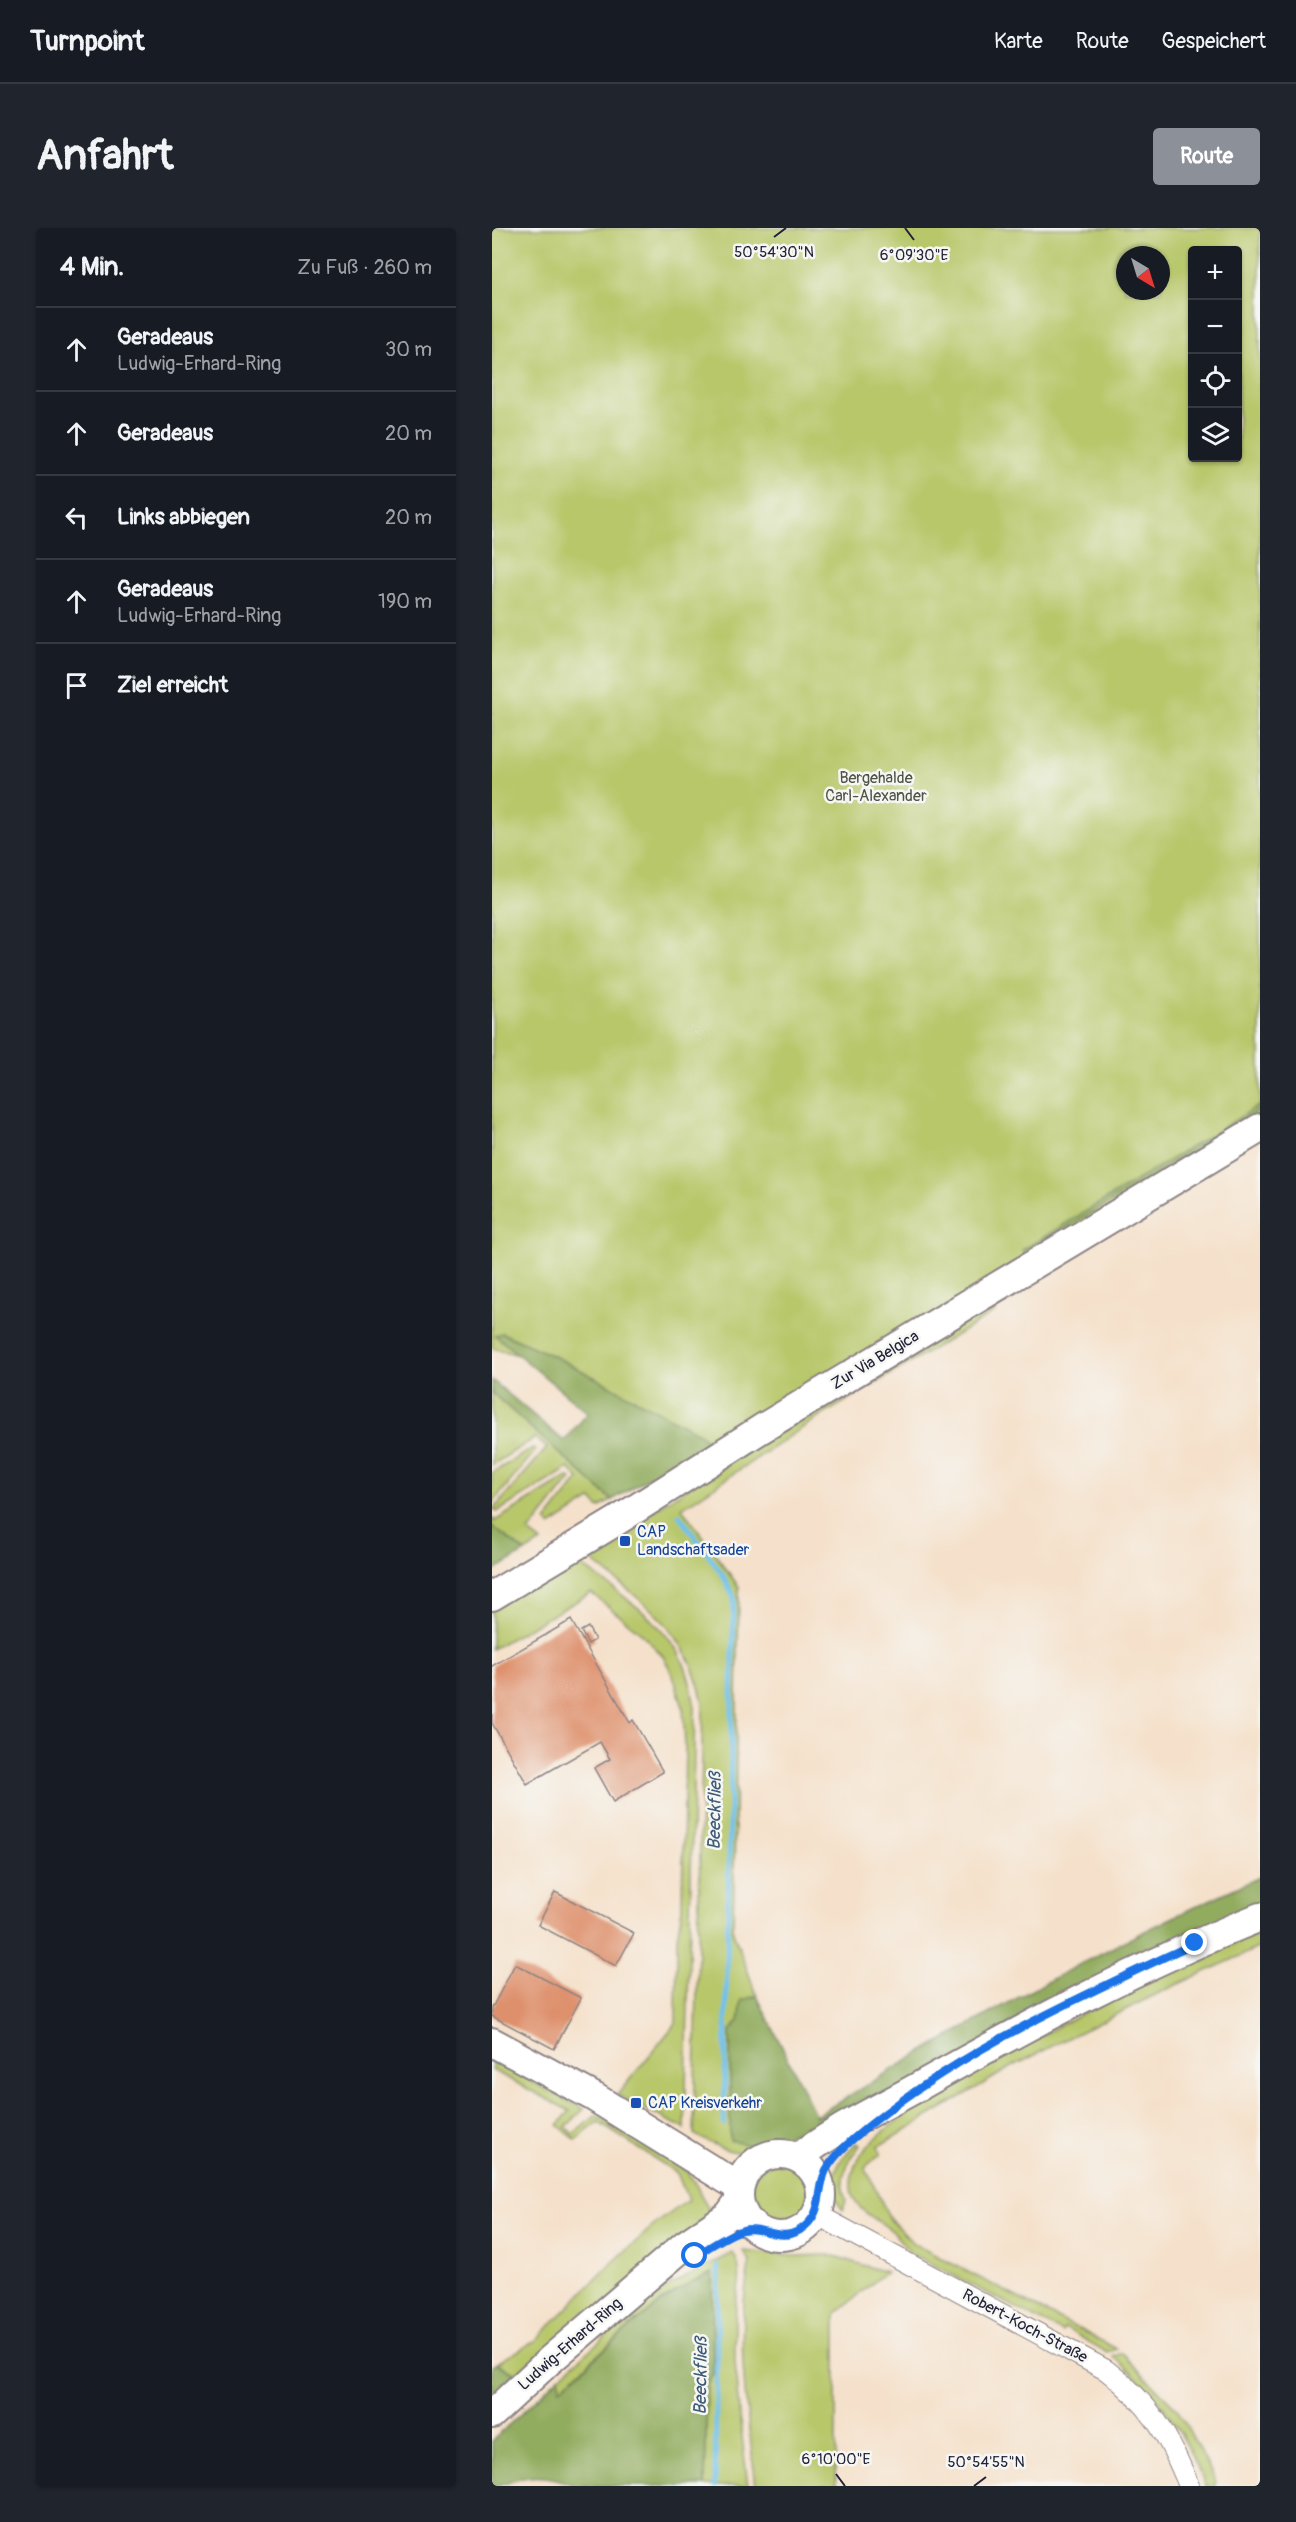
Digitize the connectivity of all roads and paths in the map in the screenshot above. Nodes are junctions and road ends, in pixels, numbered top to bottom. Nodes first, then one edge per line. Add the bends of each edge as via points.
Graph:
1 (1260, 1128) edge
2 (492, 1596) edge
3 (1260, 1917) edge
4 (492, 2042) edge
5 (917, 2088) junction
6 (594, 2097) junction
7 (798, 2158) junction
8 (757, 2160) junction
9 (739, 2194) junction
10 (819, 2202) junction
11 (759, 2231) junction
12 (650, 2277) junction
13 (492, 2414) edge
14 (1189, 2486) edge

1 - 2 street, Zur Via Belgica
3 - 5 street via 1083,1996
4 - 6 street
5 - 7 street
5 - 10 street via 832,2160 825,2172
6 - 8 street via 737,2161
6 - 9 street
7 - 8 street via 777,2154
7 - 10 street via 813,2172
8 - 9 street via 745,2172
9 - 11 street via 742,2213
9 - 12 street, Ludwig-Erhard-Ring via 729,2215 686,2244
10 - 11 street via 808,2224 785,2236
10 - 14 street, Robert-Koch-Straße via 1106,2370 1133,2390 1175,2452
11 - 12 street, Ludwig-Erhard-Ring via 737,2233
12 - 13 street, Ludwig-Erhard-Ring

